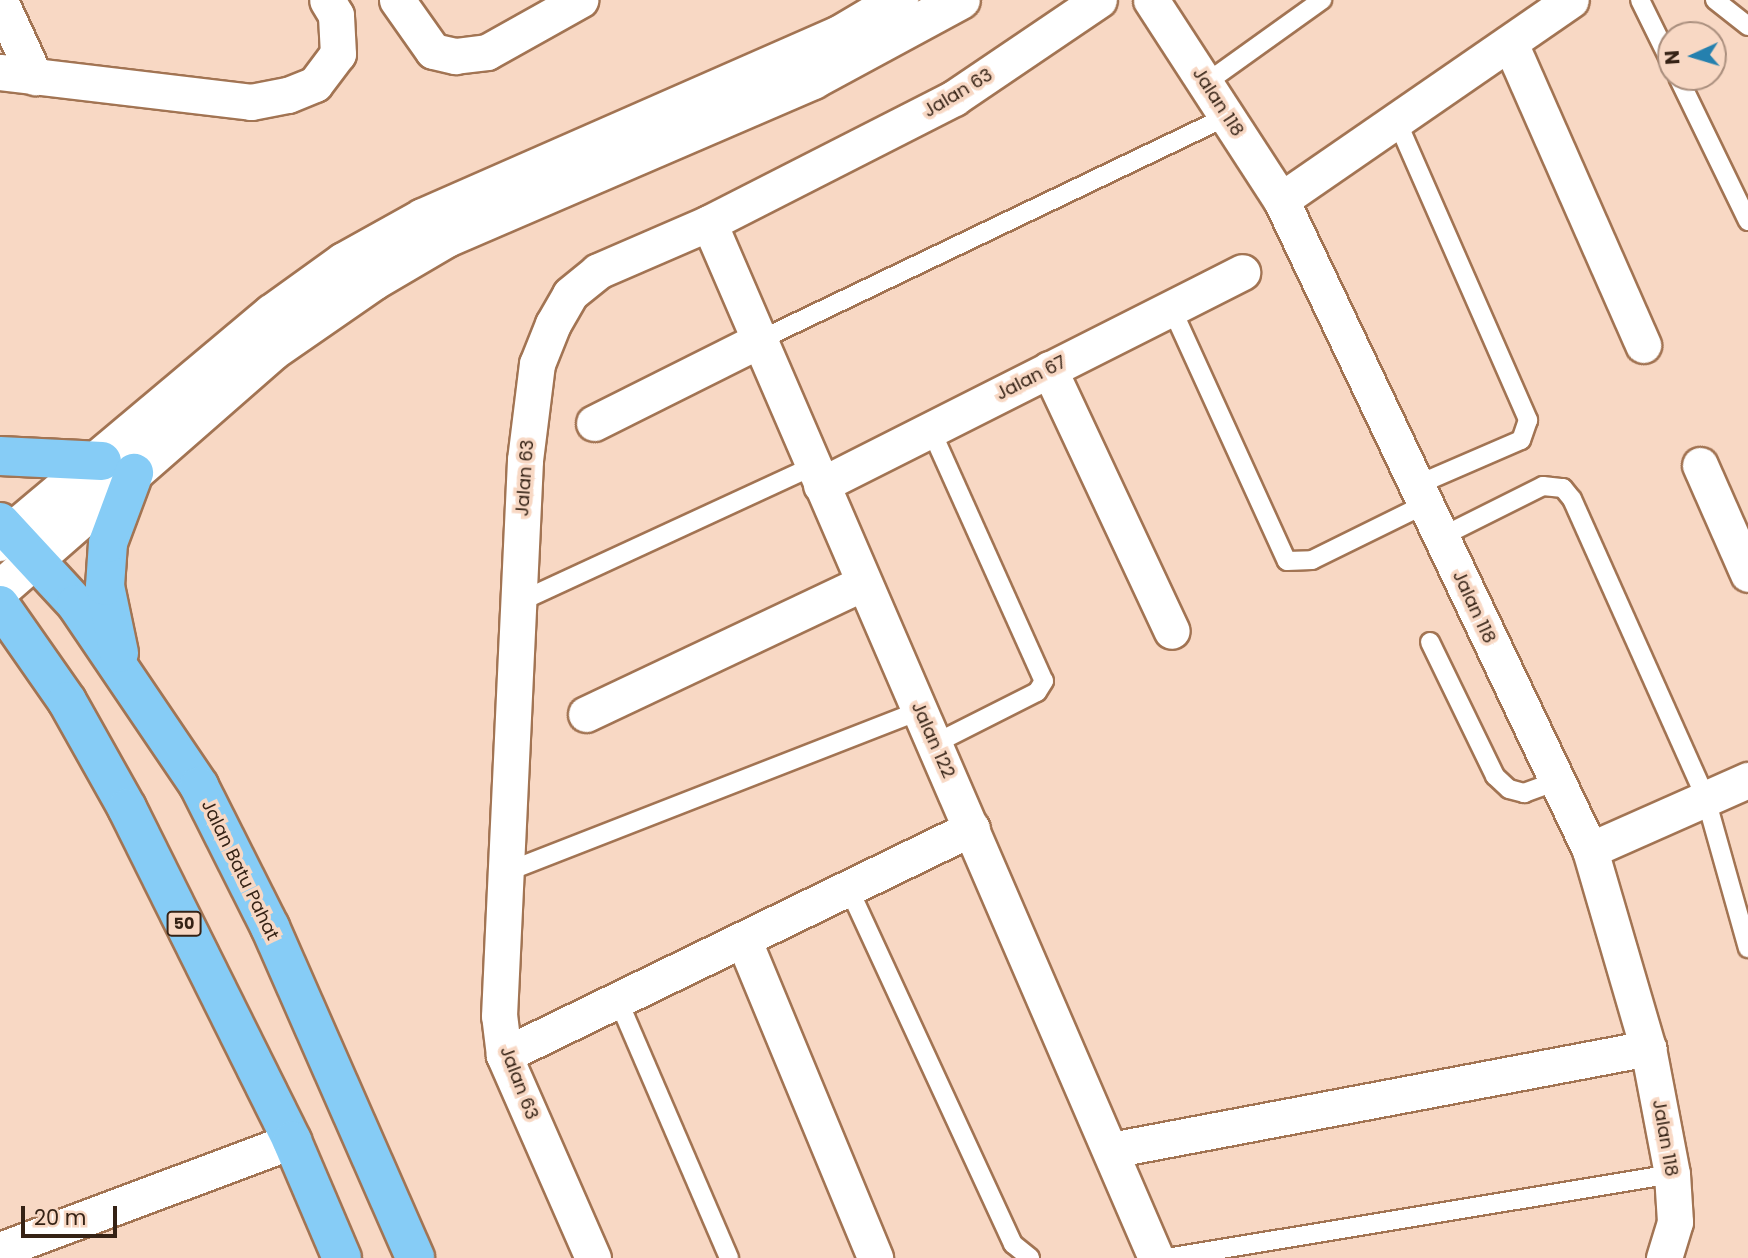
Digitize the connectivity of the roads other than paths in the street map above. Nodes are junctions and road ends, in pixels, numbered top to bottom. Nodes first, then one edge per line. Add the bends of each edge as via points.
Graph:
1 (327, 0) edge
2 (397, 0) edge
3 (578, 0) edge
4 (961, 0) edge
5 (1099, 0) edge
6 (1151, 0) edge
7 (1322, 0) edge
8 (1640, 0) edge
9 (1715, 0) edge
10 (0, 1) edge
11 (1552, 5) edge
12 (878, 15) edge
13 (1748, 26) edge
14 (1657, 35) edge
15 (1510, 43) junction
16 (0, 72) edge
17 (35, 77) junction
18 (1206, 83) junction
19 (1685, 91) edge
20 (1228, 117) junction
21 (1396, 119) junction
22 (1281, 200) junction
23 (1748, 221) edge
24 (709, 223) junction
25 (1242, 272) dead end
26 (1171, 307) junction
27 (760, 340) junction
28 (1643, 345) dead end
29 (1049, 369) junction
30 (594, 424) dead end
31 (931, 430) junction
32 (0, 456) edge
33 (1700, 465) dead end
34 (118, 467) junction
35 (817, 476) junction
36 (1421, 495) junction
37 (1441, 537) junction
38 (11, 539) edge
39 (1748, 574) edge
40 (863, 583) junction
41 (0, 590) edge
42 (519, 602) junction
43 (0, 604) edge
44 (1172, 631) dead end
45 (1430, 642) dead end
46 (121, 664) junction
47 (920, 711) junction
48 (586, 714) dead end
49 (934, 744) junction
50 (1748, 780) edge
51 (1558, 781) junction
52 (1706, 799) junction
53 (972, 828) junction
54 (1590, 850) junction
55 (506, 872) junction
56 (849, 889) junction
57 (744, 941) junction
58 (1748, 948) edge
59 (618, 1000) junction
60 (1647, 1048) junction
61 (504, 1055) junction
62 (292, 1141) junction
63 (1111, 1150) junction
64 (1672, 1174) junction
65 (0, 1250) edge
66 (342, 1258) edge
67 (415, 1258) edge
68 (593, 1258) edge
69 (729, 1258) edge
70 (876, 1258) edge
71 (1030, 1258) edge
72 (1156, 1258) edge
73 (1167, 1258) edge
74 (1664, 1258) edge

1 - 17 street via 335,15 338,54 314,84 288,95 251,102
2 - 3 street via 433,51 455,57 487,51
4 - 12 street
5 - 24 street, Jalan 63 via 954,98
6 - 18 street, Jalan 118
7 - 18 lane
8 - 14 lane
9 - 13 lane
10 - 17 street
11 - 15 street
12 - 34 street via 423,218 344,262 250,332
15 - 21 street
15 - 28 street
16 - 17 street
18 - 20 street, Jalan 118
19 - 23 lane
20 - 22 street, Jalan 118
20 - 27 lane
21 - 22 street
21 - 36 lane via 1528,420 1521,440
22 - 36 street, Jalan 118
24 - 27 street, Jalan 122
24 - 42 street, Jalan 63 via 598,271 570,294 553,324 537,364 524,460
25 - 26 street, Jalan 67
26 - 29 street, Jalan 67
26 - 36 lane via 1287,561 1312,560
27 - 30 street
27 - 35 street, Jalan 122
29 - 31 street, Jalan 67
29 - 44 street
31 - 35 street, Jalan 67
31 - 49 lane via 1044,681 1037,692
32 - 34 highway
33 - 39 street
34 - 38 street
34 - 46 highway via 105,586
35 - 40 street, Jalan 122
35 - 42 lane
36 - 37 street, Jalan 118
37 - 51 street, Jalan 118
37 - 52 lane via 1543,486 1563,488
38 - 41 street
38 - 46 highway, Jalan Batu Pahat
40 - 47 street, Jalan 122
40 - 48 street
42 - 55 street, Jalan 63
43 - 62 highway, 50 via 66,701 127,808
45 - 51 lane via 1495,776 1524,793
46 - 67 highway, Jalan Batu Pahat via 199,786 270,927
47 - 49 street, Jalan 122
47 - 55 lane
49 - 53 street, Jalan 122
50 - 52 street
51 - 54 street, Jalan 118
52 - 54 street
52 - 58 lane
53 - 56 street
53 - 63 street, Jalan 122
54 - 60 street, Jalan 118
55 - 61 street, Jalan 63 via 499,1016
56 - 57 street
56 - 71 lane via 1013,1244
57 - 59 street
57 - 70 street
59 - 61 street
59 - 69 lane
60 - 63 street
60 - 64 street, Jalan 118
61 - 68 street, Jalan 63
62 - 65 street
62 - 66 highway, 50
63 - 72 street, Jalan 122
64 - 73 lane
64 - 74 street, Jalan 118 via 1675,1222

